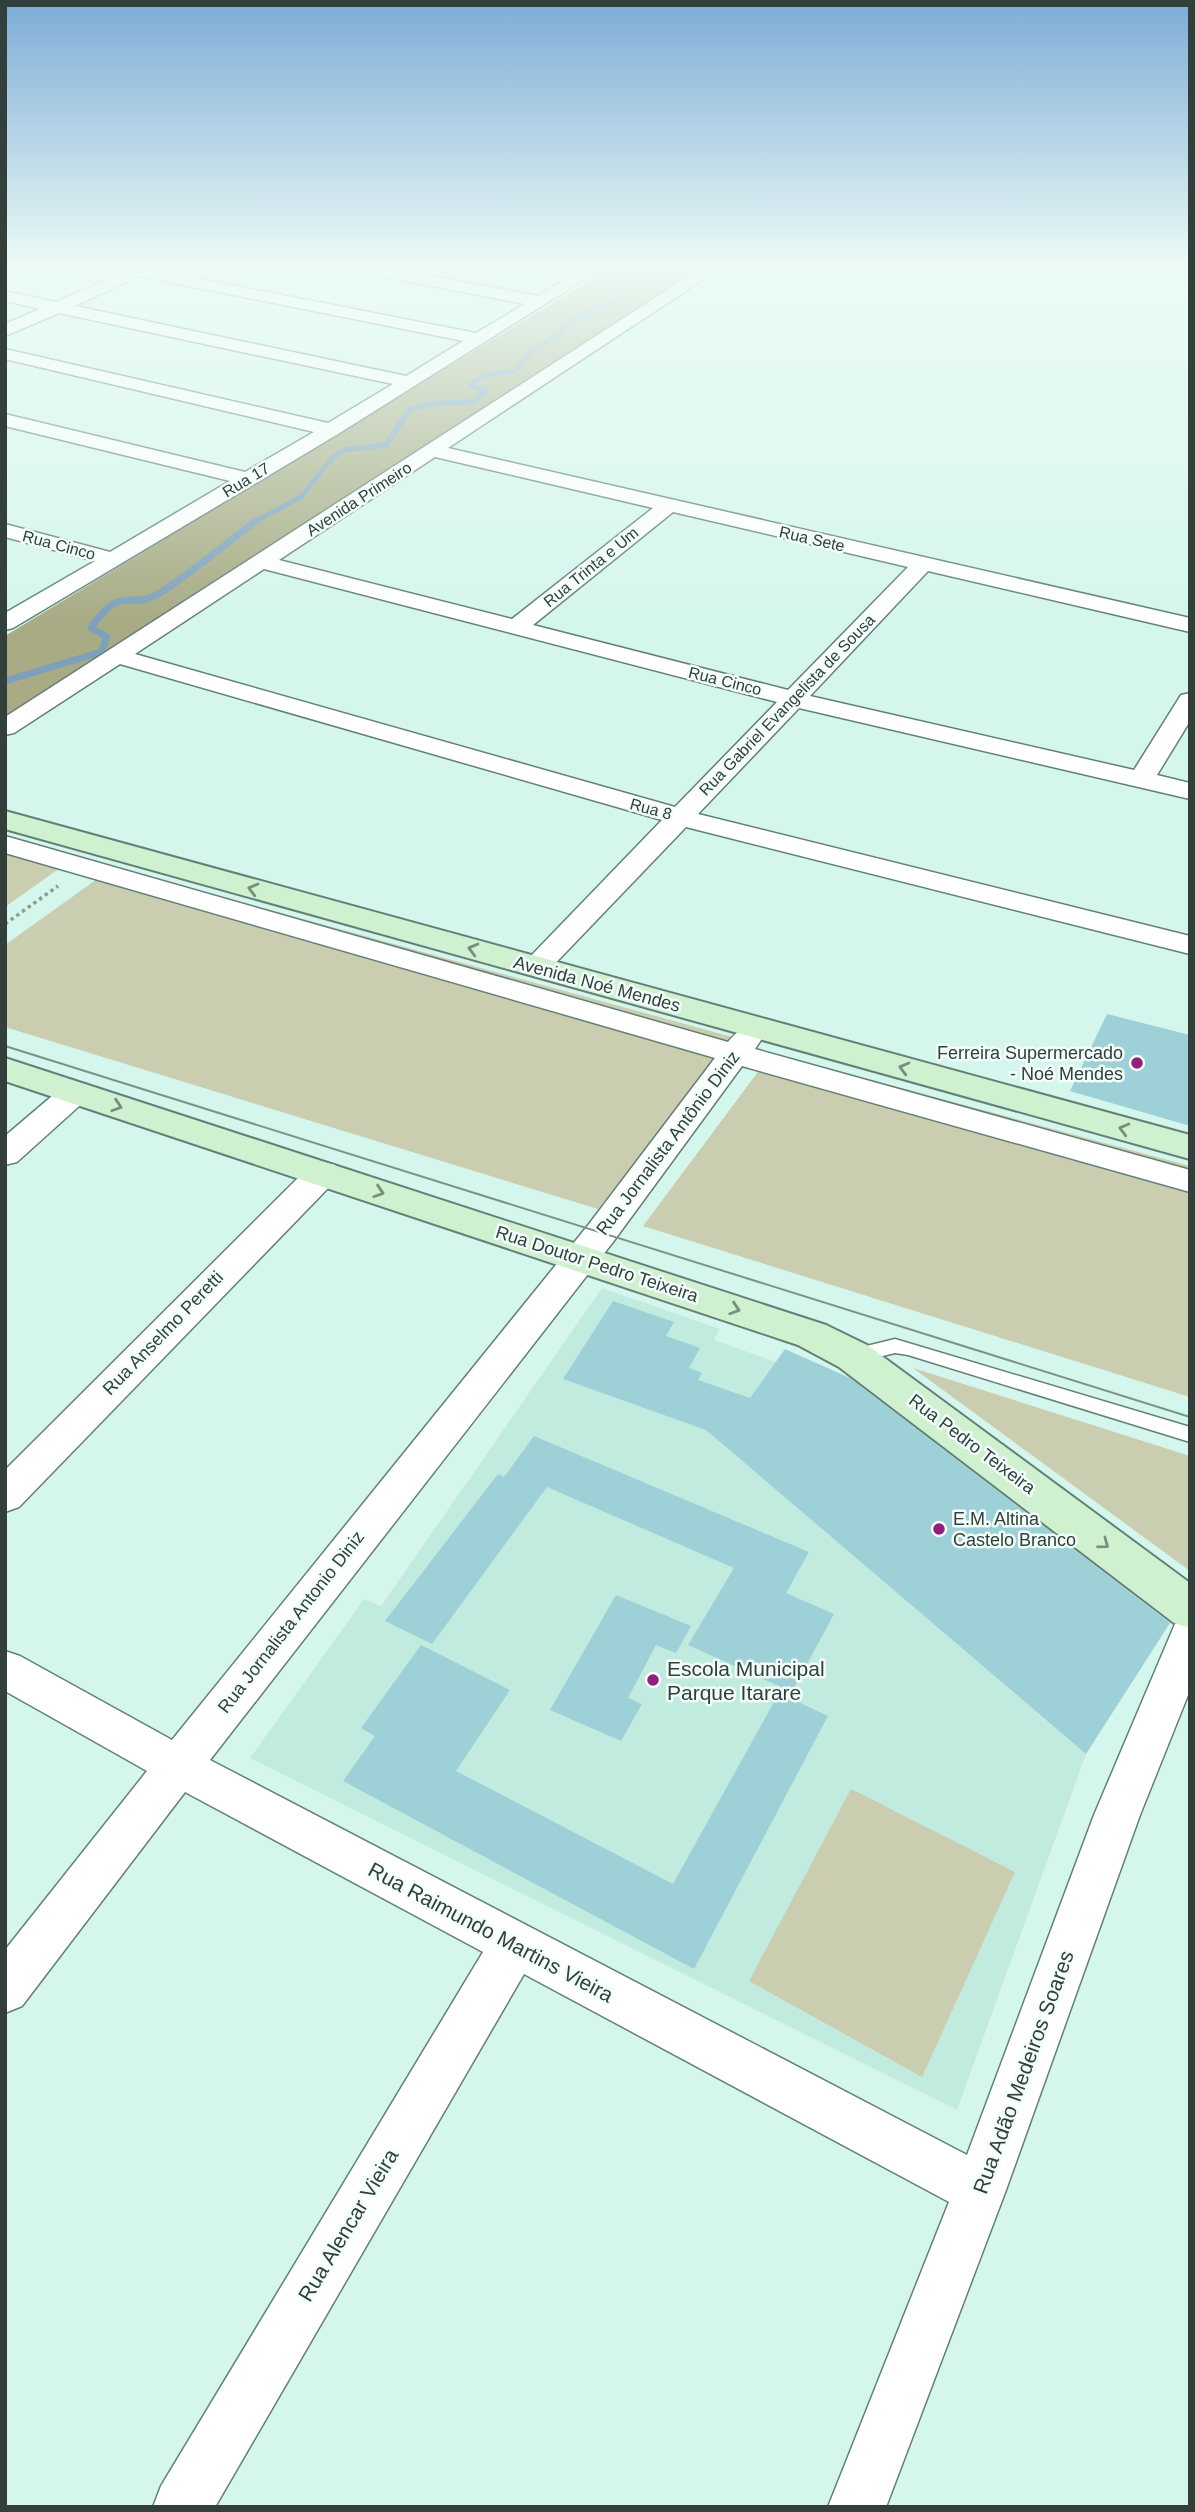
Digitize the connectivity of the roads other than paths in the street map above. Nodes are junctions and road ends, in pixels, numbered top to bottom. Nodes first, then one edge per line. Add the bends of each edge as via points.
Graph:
1 (143, 386) edge
2 (402, 386) edge
3 (533, 386) edge
4 (5, 421) edge
5 (331, 430) junction
6 (434, 451) junction
7 (247, 479) junction
8 (668, 506) junction
9 (5, 530) edge
10 (113, 559) junction
11 (262, 562) junction
12 (923, 564) junction
13 (5, 623) edge
14 (1190, 625) edge
15 (515, 628) junction
16 (118, 656) junction
17 (793, 699) junction
18 (1190, 700) edge
19 (5, 727) edge
20 (1141, 780) junction
21 (1190, 791) edge
22 (680, 817) junction
23 (5, 820) edge
24 (5, 844) edge
25 (1190, 945) edge
26 (536, 967) junction
27 (755, 1028) junction
28 (735, 1054) junction
29 (5, 1069) edge
30 (76, 1092) junction
31 (1190, 1147) edge
32 (5, 1154) edge
33 (323, 1173) junction
34 (1190, 1181) edge
35 (580, 1258) junction
36 (853, 1356) junction
37 (1190, 1434) edge
38 (5, 1496) edge
39 (1190, 1609) edge
40 (1190, 1637) edge
41 (5, 1669) edge
42 (178, 1766) junction
43 (514, 1944) junction
44 (5, 1989) edge
45 (980, 2190) junction
46 (182, 2507) edge
47 (858, 2507) edge

1 - 5 street
2 - 5 street, Rua 17
3 - 6 street, Avenida Primeiro
4 - 7 street
5 - 7 street, Rua 17
6 - 8 street, Rua Sete
6 - 11 street, Avenida Primeiro
7 - 10 street, Rua 17
8 - 12 street, Rua Sete
8 - 15 street, Rua Trinta e Um
9 - 10 street, Rua Cinco
10 - 13 street, Rua 17
11 - 15 street, Rua Cinco
11 - 16 street, Avenida Primeiro
12 - 14 street, Rua Sete
12 - 17 street, Rua Gabriel Evangelista de Sousa
15 - 17 street, Rua Cinco
16 - 19 street, Avenida Primeiro
16 - 22 street, Rua 8
17 - 20 street, Rua Cinco
17 - 22 street, Rua Gabriel Evangelista de Sousa
18 - 20 street
20 - 21 street, Rua Cinco
22 - 25 street, Rua 8
22 - 26 street, Rua Gabriel Evangelista de Sousa
26 -> 23 main road, Avenida Noé Mendes
24 - 28 street
26 - 27 main road, Avenida Noé Mendes
27 - 28 street, Rua Jornalista Antônio Diniz
31 -> 27 main road, Avenida Noé Mendes
28 - 34 street
28 - 35 street, Rua Jornalista Antônio Diniz
29 - 30 main road, Rua Doutor Pedro Teixeira
30 - 32 street
30 -> 33 main road, Rua Doutor Pedro Teixeira
33 -> 35 main road, Rua Doutor Pedro Teixeira
33 - 38 street, Rua Anselmo Peretti
35 -> 36 main road, Rua Doutor Pedro Teixeira via 812,1335
35 - 42 street, Rua Jornalista Antonio Diniz
36 - 37 lane via 895,1346 908,1348
36 -> 39 main road, Rua Pedro Teixeira
40 - 45 street, Rua Adão Medeiros Soares via 1117,1815
41 - 42 street, Rua Raimundo Martins Vieira
42 - 43 street, Rua Raimundo Martins Vieira
42 - 44 street, Rua Jornalista Antonio Diniz
43 - 45 street, Rua Raimundo Martins Vieira
43 - 46 street, Rua Alencar Vieira
45 - 47 street, Rua Adão Medeiros Soares

